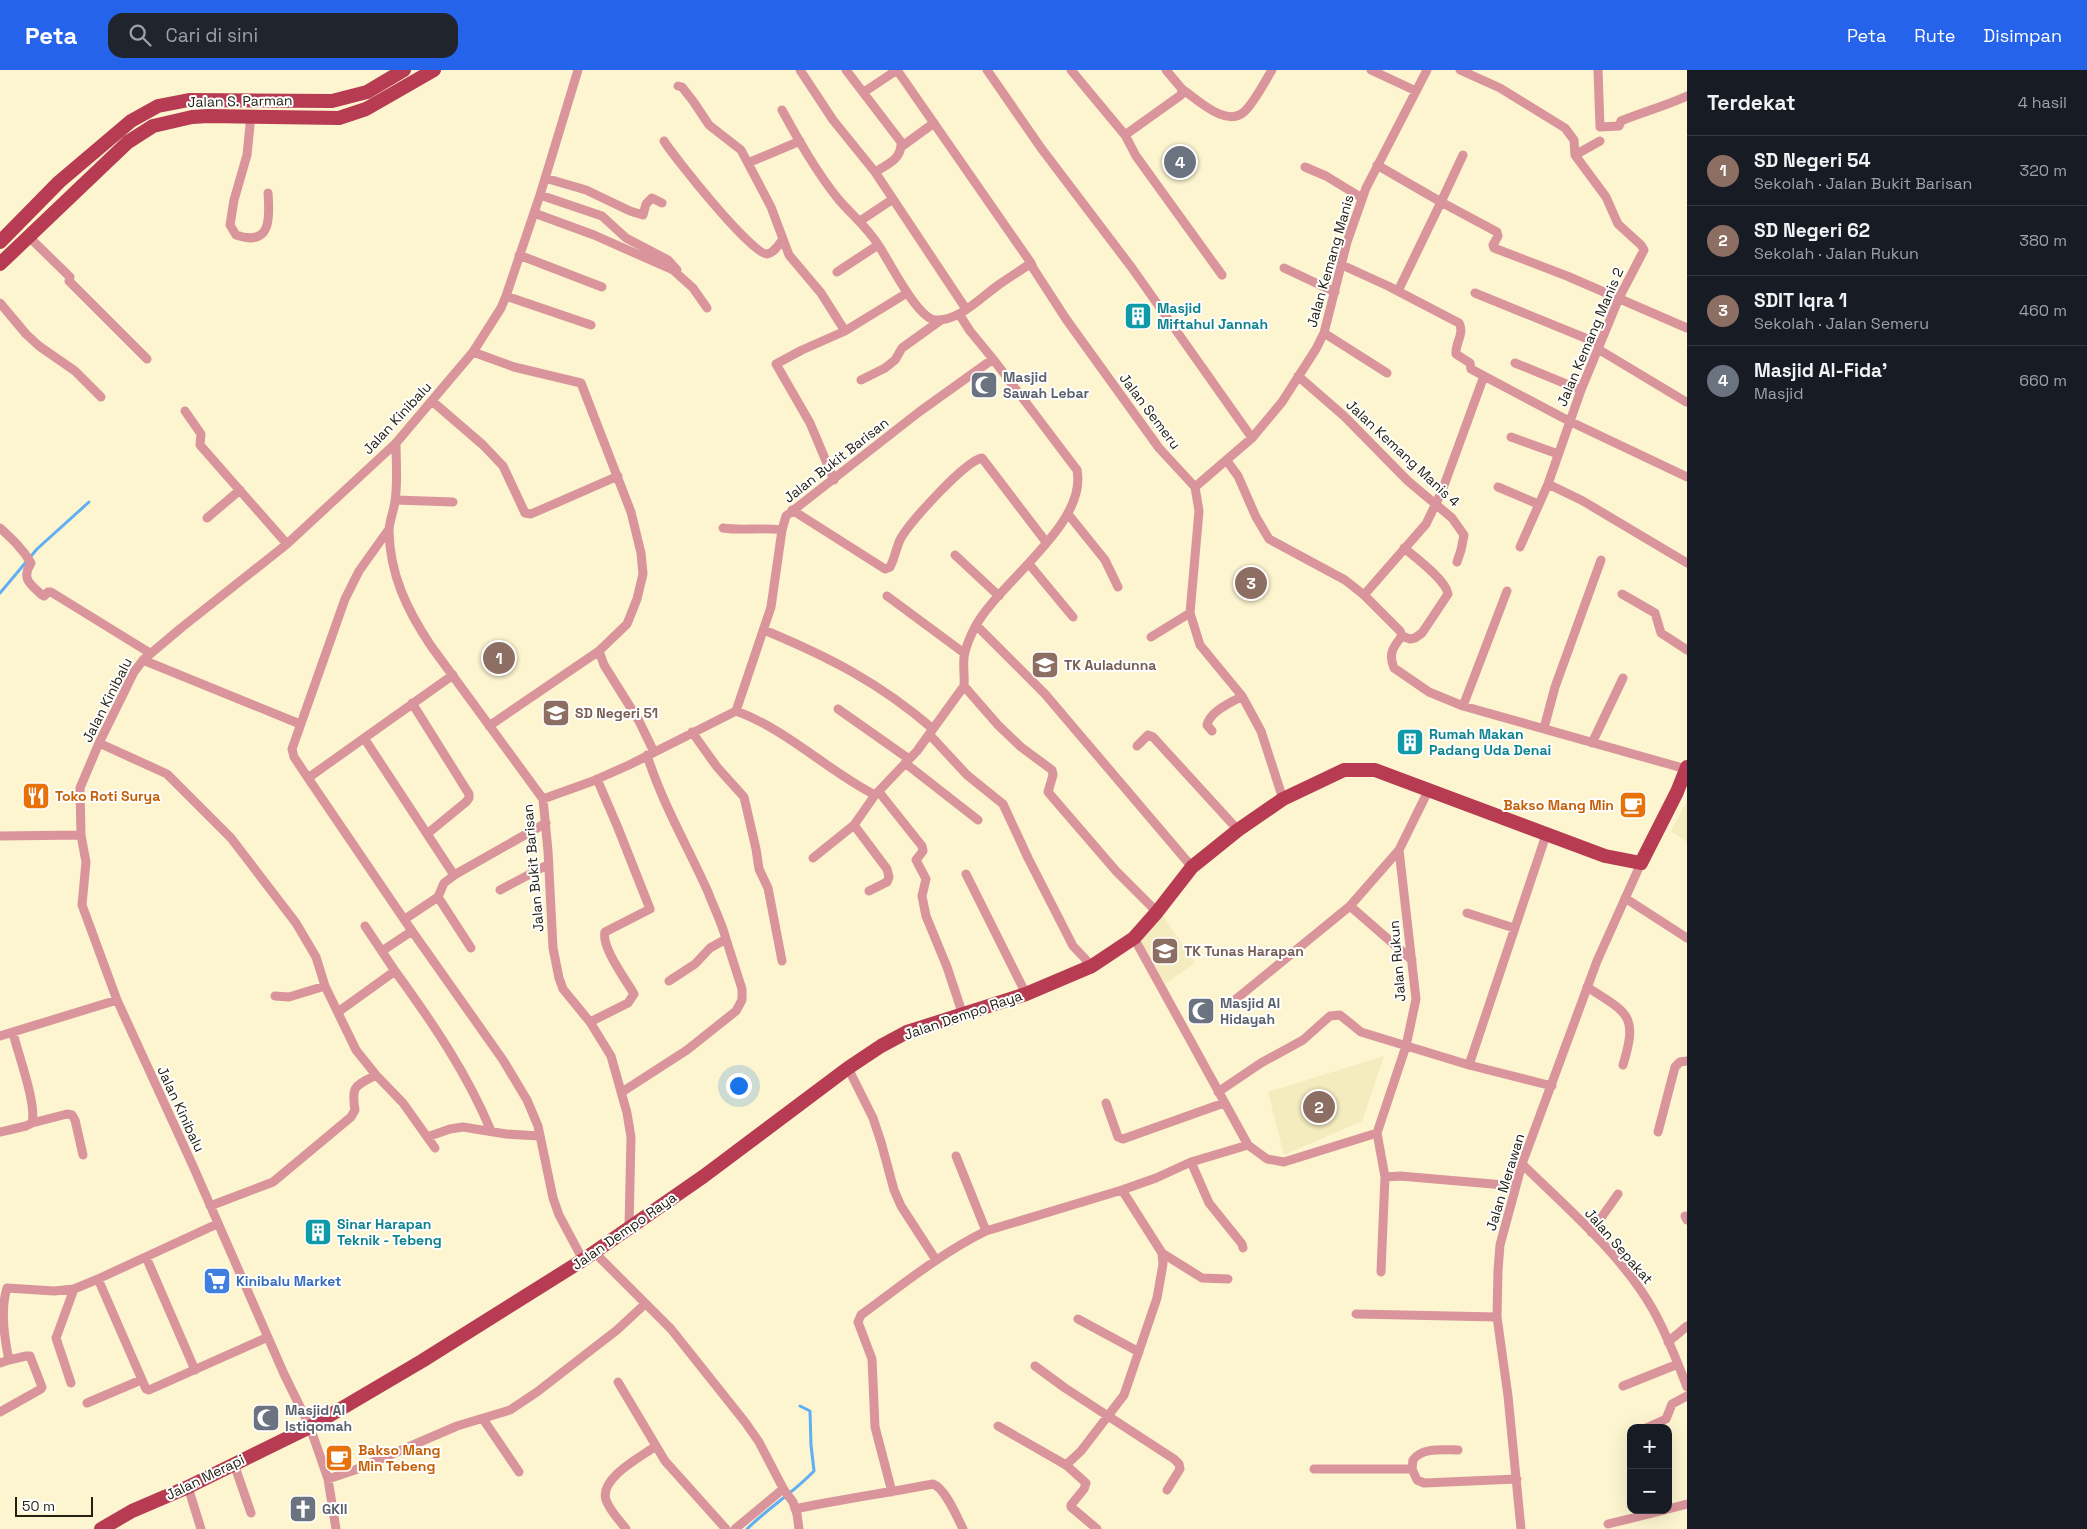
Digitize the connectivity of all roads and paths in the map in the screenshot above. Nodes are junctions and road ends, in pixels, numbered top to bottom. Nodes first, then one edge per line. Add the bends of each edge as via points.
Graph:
1 (404, 70) edge
2 (434, 70) edge
3 (578, 70) edge
4 (800, 70) edge
5 (846, 70) edge
6 (897, 70) edge
7 (987, 70) edge
8 (1071, 70) edge
9 (1166, 70) edge
10 (1272, 70) edge
11 (1372, 70) edge
12 (1427, 70) edge
13 (1460, 70) edge
14 (1598, 70) edge
15 (678, 86) dead end
16 (1182, 89) junction
17 (1416, 91) junction
18 (864, 92) junction
19 (1687, 96) edge
20 (782, 110) dead end
21 (251, 116) junction
22 (934, 123) junction
23 (1124, 135) junction
24 (664, 141) dead end
25 (800, 141) junction
26 (1600, 141) dead end
27 (901, 147) junction
28 (1463, 155) dead end
29 (1575, 155) junction
30 (748, 163) junction
31 (1377, 166) junction
32 (1305, 167) dead end
33 (874, 172) junction
34 (545, 178) junction
35 (268, 193) dead end
36 (540, 195) junction
37 (1362, 198) junction
38 (893, 199) junction
39 (1442, 202) junction
40 (662, 203) dead end
41 (534, 213) junction
42 (860, 221) junction
43 (28, 236) junction
44 (784, 239) junction
45 (0, 242) edge
46 (878, 245) junction
47 (519, 254) junction
48 (1031, 263) junction
49 (0, 264) edge
50 (1342, 265) junction
51 (1284, 268) dead end
52 (837, 272) dead end
53 (1222, 275) dead end
54 (682, 278) junction
55 (602, 287) dead end
56 (1398, 291) junction
57 (1335, 292) junction
58 (907, 293) junction
59 (1476, 293) dead end
60 (506, 296) junction
61 (1619, 298) junction
62 (0, 304) edge
63 (707, 308) dead end
64 (963, 312) junction
65 (940, 320) junction
66 (591, 325) dead end
67 (1687, 328) edge
68 (845, 331) junction
69 (1324, 333) junction
70 (1599, 347) junction
71 (473, 352) junction
72 (147, 359) dead end
73 (993, 359) junction
74 (1515, 363) dead end
75 (1387, 373) dead end
76 (1298, 376) junction
77 (1484, 376) junction
78 (862, 380) dead end
79 (1581, 390) junction
80 (101, 397) dead end
81 (432, 400) junction
82 (1686, 402) edge
83 (185, 411) dead end
84 (1569, 420) junction
85 (1511, 436) dead end
86 (1252, 438) junction
87 (396, 443) junction
88 (1558, 454) junction
89 (1227, 461) junction
90 (618, 476) junction
91 (1687, 477) edge
92 (834, 480) junction
93 (1548, 484) junction
94 (1498, 487) dead end
95 (1195, 488) junction
96 (240, 490) junction
97 (396, 500) junction
98 (453, 502) dead end
99 (1435, 504) junction
100 (1538, 504) junction
101 (792, 510) junction
102 (1068, 514) junction
103 (207, 518) dead end
104 (0, 528) edge
105 (723, 528) dead end
106 (389, 529) junction
107 (782, 530) junction
108 (1046, 542) junction
109 (287, 544) junction
110 (1404, 548) junction
111 (1520, 548) dead end
112 (955, 555) dead end
113 (1601, 560) dead end
114 (1457, 562) dead end
115 (1687, 563) edge
116 (1029, 564) junction
117 (1118, 587) dead end
118 (1507, 591) dead end
119 (1622, 594) dead end
120 (1364, 595) junction
121 (887, 596) dead end
122 (999, 596) junction
123 (1190, 613) junction
124 (1073, 617) dead end
125 (976, 625) junction
126 (764, 630) junction
127 (1402, 636) junction
128 (1151, 637) dead end
129 (599, 650) junction
130 (1687, 650) edge
131 (964, 653) junction
132 (146, 656) junction
133 (453, 675) junction
134 (1623, 678) dead end
135 (964, 686) junction
136 (1242, 696) junction
137 (412, 703) junction
138 (1464, 706) junction
139 (838, 709) dead end
140 (736, 711) junction
141 (300, 724) junction
142 (489, 726) junction
143 (1544, 728) junction
144 (931, 731) junction
145 (1212, 731) dead end
146 (692, 732) junction
147 (364, 738) junction
148 (1592, 742) junction
149 (99, 743) junction
150 (1136, 746) dead end
151 (651, 753) junction
152 (907, 761) junction
153 (1687, 768) edge
154 (308, 778) junction
155 (597, 779) junction
156 (1429, 789) junction
157 (877, 794) junction
158 (542, 799) junction
159 (1283, 799) junction
160 (978, 820) dead end
161 (546, 823) junction
162 (854, 825) junction
163 (1238, 830) junction
164 (427, 834) junction
165 (81, 835) junction
166 (1546, 835) junction
167 (0, 836) edge
168 (1399, 850) junction
169 (813, 858) dead end
170 (1641, 863) junction
171 (549, 864) junction
172 (1192, 867) junction
173 (456, 874) junction
174 (966, 874) dead end
175 (500, 890) dead end
176 (869, 891) dead end
177 (438, 897) junction
178 (1625, 898) junction
179 (1350, 906) junction
180 (1157, 912) junction
181 (1467, 913) dead end
182 (405, 919) junction
183 (365, 926) dead end
184 (1514, 928) junction
185 (412, 931) junction
186 (1134, 938) junction
187 (1687, 938) edge
188 (726, 939) junction
189 (472, 948) dead end
190 (382, 951) junction
191 (1412, 960) junction
192 (782, 961) dead end
193 (1092, 966) junction
194 (395, 971) junction
195 (669, 981) dead end
196 (325, 986) junction
197 (1588, 987) junction
198 (1026, 994) junction
199 (275, 996) dead end
200 (116, 1000) junction
201 (1230, 1004) dead end
202 (338, 1012) junction
203 (963, 1014) junction
204 (590, 1022) junction
205 (13, 1033) junction
206 (0, 1036) edge
207 (1406, 1046) junction
208 (1687, 1061) edge
209 (1468, 1065) junction
210 (1623, 1065) dead end
211 (848, 1068) junction
212 (376, 1075) junction
213 (1552, 1086) junction
214 (622, 1092) junction
215 (1218, 1092) junction
216 (1106, 1103) dead end
217 (1224, 1103) junction
218 (32, 1123) junction
219 (490, 1131) junction
220 (0, 1132) edge
221 (1658, 1132) dead end
222 (1377, 1133) junction
223 (540, 1136) junction
224 (427, 1137) junction
225 (1248, 1145) junction
226 (435, 1148) dead end
227 (83, 1156) dead end
228 (956, 1156) dead end
229 (1191, 1162) junction
230 (1522, 1164) junction
231 (1385, 1177) junction
232 (1516, 1186) junction
233 (1122, 1190) junction
234 (1618, 1194) dead end
235 (210, 1206) junction
236 (217, 1224) junction
237 (628, 1228) junction
238 (986, 1230) junction
239 (1591, 1232) junction
240 (1242, 1248) dead end
241 (1162, 1253) junction
242 (588, 1256) junction
243 (146, 1257) junction
244 (936, 1260) junction
245 (1380, 1272) dead end
246 (98, 1279) junction
247 (1228, 1279) dead end
248 (74, 1289) junction
249 (645, 1304) junction
250 (1356, 1314) dead end
251 (1498, 1317) junction
252 (1078, 1319) dead end
253 (1687, 1326) edge
254 (268, 1337) junction
255 (1668, 1342) junction
256 (1140, 1352) junction
257 (4, 1361) edge
258 (1678, 1364) junction
259 (1035, 1366) dead end
260 (195, 1370) junction
261 (140, 1380) junction
262 (618, 1382) dead end
263 (72, 1383) dead end
264 (1623, 1386) dead end
265 (1687, 1388) edge
266 (1687, 1396) edge
267 (86, 1403) dead end
268 (0, 1412) edge
269 (1108, 1417) junction
270 (483, 1419) junction
271 (1655, 1424) edge
272 (998, 1426) dead end
273 (310, 1427) junction
274 (656, 1446) junction
275 (1458, 1450) dead end
276 (234, 1464) junction
277 (1066, 1465) junction
278 (1314, 1469) dead end
279 (1412, 1469) junction
280 (519, 1472) dead end
281 (328, 1478) junction
282 (1516, 1479) junction
283 (188, 1487) junction
284 (784, 1489) junction
285 (1167, 1490) dead end
286 (892, 1492) junction
287 (1687, 1504) edge
288 (794, 1506) junction
289 (1672, 1508) edge
290 (251, 1513) dead end
291 (1649, 1514) edge
292 (1608, 1524) dead end
293 (101, 1529) edge
294 (200, 1529) edge
295 (336, 1529) edge
296 (626, 1529) edge
297 (726, 1529) edge
298 (735, 1529) edge
299 (799, 1529) edge
300 (963, 1529) edge
301 (1097, 1529) edge
302 (1521, 1529) edge

1 - 45 main road, Jalan S. Parman via 367,92 332,101 189,100 158,106 131,121 59,182
2 - 21 main road via 366,109 339,118
3 - 34 street, Jalan Kinibalu
4 - 33 street via 833,120
5 - 18 street
6 - 18 street
6 - 22 street, Jalan Semeru
7 - 86 street via 1040,148 1132,268
8 - 23 street
9 - 16 street
10 - 16 street via 1246,111 1236,116 1225,117
11 - 17 street
12 - 17 street, Jalan Kemang Manis
13 - 29 street, Jalan Kemang Manis 2 via 1500,88 1562,125 1574,139
14 - 19 street via 1600,127 1620,126 1620,121
15 - 30 street via 682,87 709,125 741,150
16 - 23 street via 1181,95
17 - 31 street, Jalan Kemang Manis
18 - 27 street via 901,142
20 - 25 street
21 - 35 street via 247,155 230,225 236,235 245,238 264,233 269,219
21 - 43 main road via 192,116 153,126 128,142
22 - 27 street
22 - 48 street, Jalan Semeru
23 - 53 street
24 - 44 street via 737,231 762,253 773,252
25 - 30 street
25 - 42 street via 839,199
26 - 29 street
27 - 33 street via 898,158
28 - 39 street
29 - 61 street, Jalan Kemang Manis 2 via 1606,197 1618,224 1644,249
30 - 44 street
31 - 37 street, Jalan Kemang Manis
31 - 39 street
32 - 37 street
33 - 38 street
34 - 36 street, Jalan Kinibalu
34 - 40 street via 586,190 643,215 652,198
36 - 41 street, Jalan Kinibalu
36 - 54 street via 602,216 626,238 668,260
37 - 50 street, Jalan Kemang Manis
38 - 42 street
38 - 64 street
39 - 56 street
39 - 61 street via 1497,232 1494,248
41 - 47 street, Jalan Kinibalu
41 - 54 street via 666,266
42 - 46 street
43 - 49 main road
43 - 72 street
44 - 68 street via 790,255 821,293
46 - 52 street
46 - 58 street
47 - 55 street
47 - 60 street, Jalan Kinibalu
48 - 64 street
48 - 95 street, Jalan Semeru via 1066,319 1159,448
50 - 56 street
50 - 57 street, Jalan Kemang Manis
51 - 57 street
54 - 63 street
56 - 77 street via 1458,322 1462,330 1456,354 1470,363 1471,369
57 - 69 street, Jalan Kemang Manis
58 - 65 street via 930,319
58 - 68 street
59 - 70 street
60 - 66 street
60 - 71 street, Jalan Kinibalu
61 - 67 street
61 - 70 street, Jalan Kemang Manis 2
62 - 80 street via 39,346 75,371
64 - 65 street
64 - 73 street via 970,331
65 - 78 street via 902,348 885,368
68 - 92 street via 776,364 810,423
69 - 75 street
69 - 76 street, Jalan Kemang Manis
70 - 79 street, Jalan Kemang Manis 2
70 - 82 street
71 - 81 street, Jalan Kinibalu
71 - 90 street via 581,383
73 - 92 street, Jalan Bukit Barisan via 919,412
73 - 102 street via 1077,470 1076,498
74 - 79 street
76 - 86 street, Jalan Kemang Manis via 1282,402
76 - 99 street, Jalan Kemang Manis 4
77 - 84 street
77 - 99 street
79 - 84 street, Jalan Kemang Manis 2
81 - 87 street, Jalan Kinibalu
81 - 90 street via 503,466 525,512 531,514
83 - 96 street via 201,434 200,445
84 - 88 street, Jalan Kemang Manis 2
84 - 91 street
85 - 88 street
86 - 89 street, Jalan Kemang Manis
87 - 97 street, Jalan Bukit Barisan
87 - 109 street, Jalan Kinibalu
88 - 93 street, Jalan Kemang Manis 2
89 - 95 street, Jalan Kemang Manis
89 - 120 street via 1238,476 1269,539 1345,580
90 - 129 street via 631,512 643,574 627,624
92 - 101 street, Jalan Bukit Barisan
93 - 100 street, Jalan Kemang Manis 2
93 - 115 street via 1583,501
94 - 100 street
95 - 123 street via 1199,511
96 - 103 street
96 - 109 street
97 - 98 street
97 - 106 street, Jalan Bukit Barisan
99 - 110 street via 1426,524
99 - 114 street, Jalan Kemang Manis 4 via 1464,534
100 - 111 street, Jalan Kemang Manis 2
101 - 107 street, Jalan Bukit Barisan via 786,516
101 - 108 street via 885,569 890,567 902,538 928,505 962,471 982,458
102 - 108 street
102 - 117 street via 1105,560
104 - 132 street via 30,561 27,581 42,595 51,592
105 - 107 street
106 - 133 street, Jalan Bukit Barisan via 396,579 404,600 414,620
106 - 141 street via 359,571 345,600
107 - 126 street, Jalan Bukit Barisan via 771,607
108 - 116 street
109 - 132 street, Jalan Kinibalu
110 - 120 street
110 - 127 street via 1438,578 1448,594 1420,635 1410,639
112 - 122 street
113 - 143 street via 1555,687
116 - 122 street
116 - 124 street
118 - 138 street
119 - 130 street via 1653,611 1661,633
120 - 127 street
121 - 131 street
122 - 125 street
123 - 128 street
123 - 136 street via 1197,637 1206,652
125 - 131 street
125 - 172 street via 1045,694
126 - 140 street, Jalan Bukit Barisan
126 - 144 street via 838,662 905,704
127 - 138 street via 1390,654 1394,668 1434,695
129 - 142 street
129 - 151 street via 604,664 639,721
131 - 135 street
132 - 141 street
132 - 149 street, Jalan Kinibalu via 134,672
133 - 137 street
133 - 142 street, Jalan Bukit Barisan
134 - 148 street
135 - 144 street
135 - 180 street via 1021,747 1052,770 1048,792
136 - 145 street via 1216,712 1208,721
136 - 159 street via 1261,731
137 - 147 street
137 - 164 street via 469,794 466,802
138 - 143 street
139 - 152 street
140 - 146 street
140 - 157 street via 787,738 854,785
141 - 154 street via 292,749
142 - 158 street, Jalan Bukit Barisan
143 - 148 street
144 - 152 street
144 - 193 street via 967,775 1003,804 1073,946
146 - 151 street
146 - 192 street via 744,797 758,869 768,888
147 - 154 street
147 - 164 street
148 - 153 street
149 - 165 street, Jalan Kinibalu via 80,788
149 - 196 street via 167,774 231,838 296,922 316,957
150 - 163 street via 1148,735 1153,737
151 - 155 street
151 - 188 street via 656,784 698,870
152 - 157 street
152 - 160 street
153 - 170 main road
154 - 182 street
155 - 158 street
155 - 204 street via 650,909 605,932 607,948 634,994 628,1003
156 - 159 main road, Jalan Dempo Raya via 1375,770 1352,768
156 - 166 main road, Jalan Dempo Raya
156 - 168 street
157 - 162 street
157 - 203 street via 922,846 916,860 926,879 923,892 926,916
158 - 161 street, Jalan Bukit Barisan
159 - 163 main road, Jalan Dempo Raya
161 - 171 street, Jalan Bukit Barisan
161 - 173 street
162 - 169 street
162 - 176 street via 890,876 887,882
163 - 172 main road, Jalan Dempo Raya
164 - 173 street
165 - 167 street
165 - 200 street, Jalan Kinibalu via 86,862 82,905
166 - 170 main road, Jalan Dempo Raya via 1605,856
166 - 184 street
168 - 179 street
168 - 191 street, Jalan Rukun
170 - 178 street, Jalan Merawan
171 - 175 street
171 - 204 street, Jalan Bukit Barisan via 553,948 559,978 563,989
172 - 180 main road, Jalan Dempo Raya
173 - 177 street via 444,884
174 - 198 street
177 - 182 street
177 - 189 street
178 - 187 street
178 - 197 street, Jalan Merawan
179 - 191 street
179 - 201 street
180 - 186 main road, Jalan Dempo Raya
181 - 184 street
182 - 185 street
183 - 190 street
184 - 209 street
185 - 190 street
185 - 223 street via 503,1060 534,1113
186 - 193 main road, Jalan Dempo Raya
186 - 215 street
188 - 195 street
188 - 214 street via 742,989 742,1000 736,1011 687,1050
190 - 194 street
191 - 207 street, Jalan Rukun via 1416,999
193 - 198 main road, Jalan Dempo Raya
194 - 202 street
194 - 219 street via 439,1032 472,1090
196 - 199 street via 289,997
196 - 202 street
197 - 210 street via 1619,1008 1628,1020 1631,1036
197 - 213 street, Jalan Merawan
198 - 203 main road, Jalan Dempo Raya
200 - 205 street
200 - 235 street, Jalan Kinibalu
202 - 212 street via 356,1050
203 - 211 main road, Jalan Dempo Raya via 907,1032
204 - 214 street, Jalan Bukit Barisan via 611,1056
205 - 206 street
205 - 218 street via 31,1100
207 - 209 street
207 - 215 street via 1361,1032 1340,1015 1330,1016 1302,1040
207 - 222 street, Jalan Rukun
208 - 221 street via 1675,1067
209 - 213 street
211 - 237 main road, Jalan Dempo Raya via 704,1176
211 - 244 street via 876,1126 901,1206
212 - 224 street via 403,1103
212 - 235 street via 356,1086 353,1093 355,1110 351,1117 273,1182
213 - 230 street, Jalan Merawan
214 - 237 street, Jalan Bukit Barisan via 631,1137
215 - 217 street
216 - 217 street via 1118,1137 1123,1139
217 - 225 street
218 - 220 street
218 - 227 street via 72,1115
219 - 223 street
219 - 224 street via 455,1127
222 - 225 street via 1284,1162 1267,1159
222 - 231 street, Jalan Rukun
223 - 242 street via 559,1215
224 - 226 street
225 - 229 street
228 - 238 street
229 - 233 street
229 - 240 street via 1209,1203
230 - 232 street, Jalan Merawan
230 - 239 street, Jalan Sepakat
231 - 232 street
231 - 245 street, Jalan Rukun
232 - 251 street, Jalan Merawan via 1500,1245
233 - 238 street
233 - 241 street
234 - 239 street
235 - 236 street, Jalan Kinibalu
236 - 243 street
236 - 254 street, Jalan Kinibalu
237 - 242 main road, Jalan Dempo Raya
238 - 244 street
239 - 255 street, Jalan Sepakat via 1644,1294
241 - 247 street via 1202,1278
241 - 256 street via 1156,1298
242 - 249 street
242 - 273 main road, Jalan Dempo Raya
243 - 246 street
243 - 260 street
244 - 286 street via 859,1318 872,1359 875,1427
246 - 248 street
246 - 261 street
248 - 257 street via 6,1290 1,1308
248 - 263 street via 56,1338
249 - 270 street via 537,1392 510,1410
249 - 284 street via 688,1348 745,1422
250 - 251 street
251 - 282 street, Jalan Merawan
252 - 256 street
253 - 255 street
254 - 260 street
254 - 273 street, Jalan Kinibalu
255 - 258 street, Jalan Sepakat
256 - 269 street via 1124,1394
257 - 268 street via 30,1356 42,1387
258 - 264 street
258 - 265 street, Jalan Sepakat
259 - 269 street
260 - 261 street via 149,1390
261 - 267 street
262 - 274 street
266 - 271 street via 1672,1404 1666,1419
269 - 277 street
269 - 285 street via 1179,1464 1180,1470
270 - 280 street
270 - 281 street via 457,1426 355,1470
272 - 277 street
273 - 276 main road, Jalan Merapi
273 - 281 street, Jalan Kinibalu
274 - 296 street via 610,1479 606,1501
274 - 297 street via 664,1462
275 - 279 street via 1421,1453 1412,1460
276 - 283 main road, Jalan Merapi
276 - 290 street
277 - 301 street via 1086,1483 1071,1507
278 - 279 street
279 - 282 street via 1417,1480 1424,1483
281 - 295 street, Jalan Kinibalu
282 - 302 street, Jalan Merawan
283 - 293 main road, Jalan Merapi via 132,1511
283 - 294 street
284 - 288 street
284 - 298 street
286 - 288 street
286 - 300 street via 936,1485
287 - 289 street
288 - 299 street
291 - 292 street

